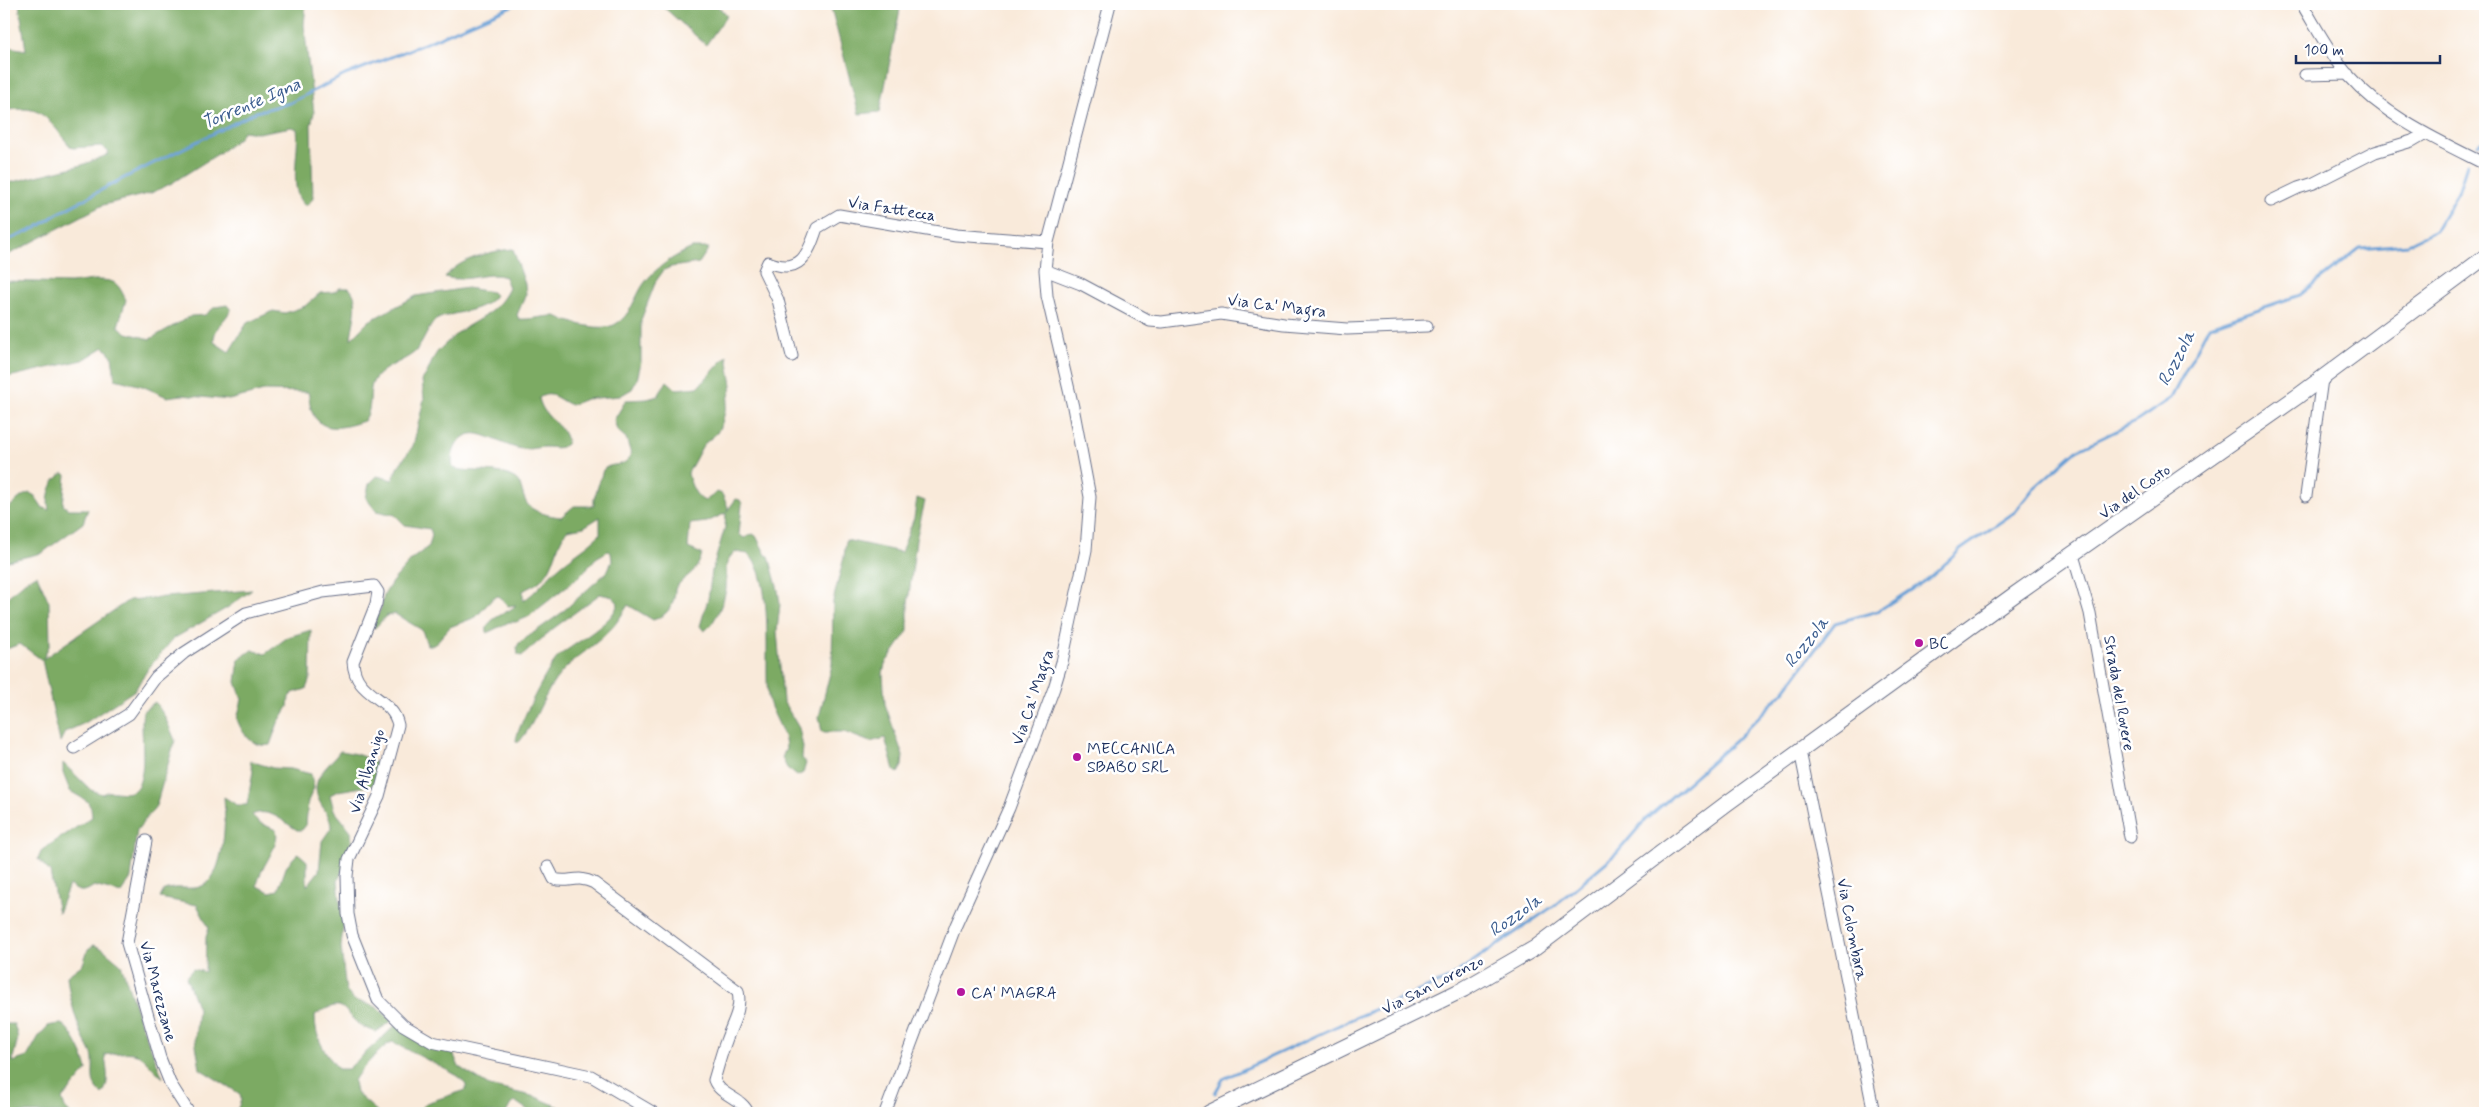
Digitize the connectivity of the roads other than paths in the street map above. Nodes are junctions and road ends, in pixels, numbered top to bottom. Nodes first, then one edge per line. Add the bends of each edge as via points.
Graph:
1 (1110, 4) edge
2 (2302, 4) edge
3 (2348, 74) junction
4 (2305, 75) dead end
5 (2424, 134) junction
6 (2485, 164) edge
7 (2271, 201) dead end
8 (1048, 242) junction
9 (2485, 257) edge
10 (1045, 270) junction
11 (1427, 326) dead end
12 (792, 356) dead end
13 (2322, 379) junction
14 (2306, 496) dead end
15 (2073, 555) junction
16 (74, 748) dead end
17 (1800, 751) junction
18 (2130, 837) dead end
19 (146, 842) dead end
20 (548, 866) dead end
21 (189, 1113) edge
22 (654, 1113) edge
23 (748, 1113) edge
24 (885, 1113) edge
25 (1208, 1113) edge
26 (1874, 1113) edge

1 - 8 street, Via Ca' Magra
2 - 3 street
3 - 4 street
3 - 5 street via 2391,113
5 - 6 street
5 - 7 street via 2375,152 2314,184
8 - 10 street, Via Ca' Magra
8 - 12 street, Via Fattecca via 956,235 839,216 817,228 812,244 792,267 768,262 764,271 778,300
9 - 13 main road, Via del Costo
10 - 11 street, Via Ca' Magra via 1081,284 1150,321 1221,314 1284,324 1347,328
10 - 24 street, Via Ca' Magra via 1047,296 1087,471 1090,497 1086,550 1054,688 1009,808 956,925
13 - 14 street
13 - 15 main road, Via del Costo
15 - 17 main road, Via del Costo
15 - 18 street, Strada del Rovere via 2090,613
16 - 22 street, Via Albanigo via 129,714 156,677 184,653 246,613 323,592 374,586 378,592 376,604 353,662 353,672 359,684 396,715 398,725 379,796 349,859 347,876 352,935 378,1000 403,1025 432,1042 591,1076
17 - 25 main road, Via San Lorenzo via 1535,948 1464,989
17 - 26 street, Via Colombara
19 - 21 street, Via Marezzane via 127,943 160,1058 170,1083
20 - 23 street via 554,879 579,878 594,883 738,991 737,1013 714,1080

